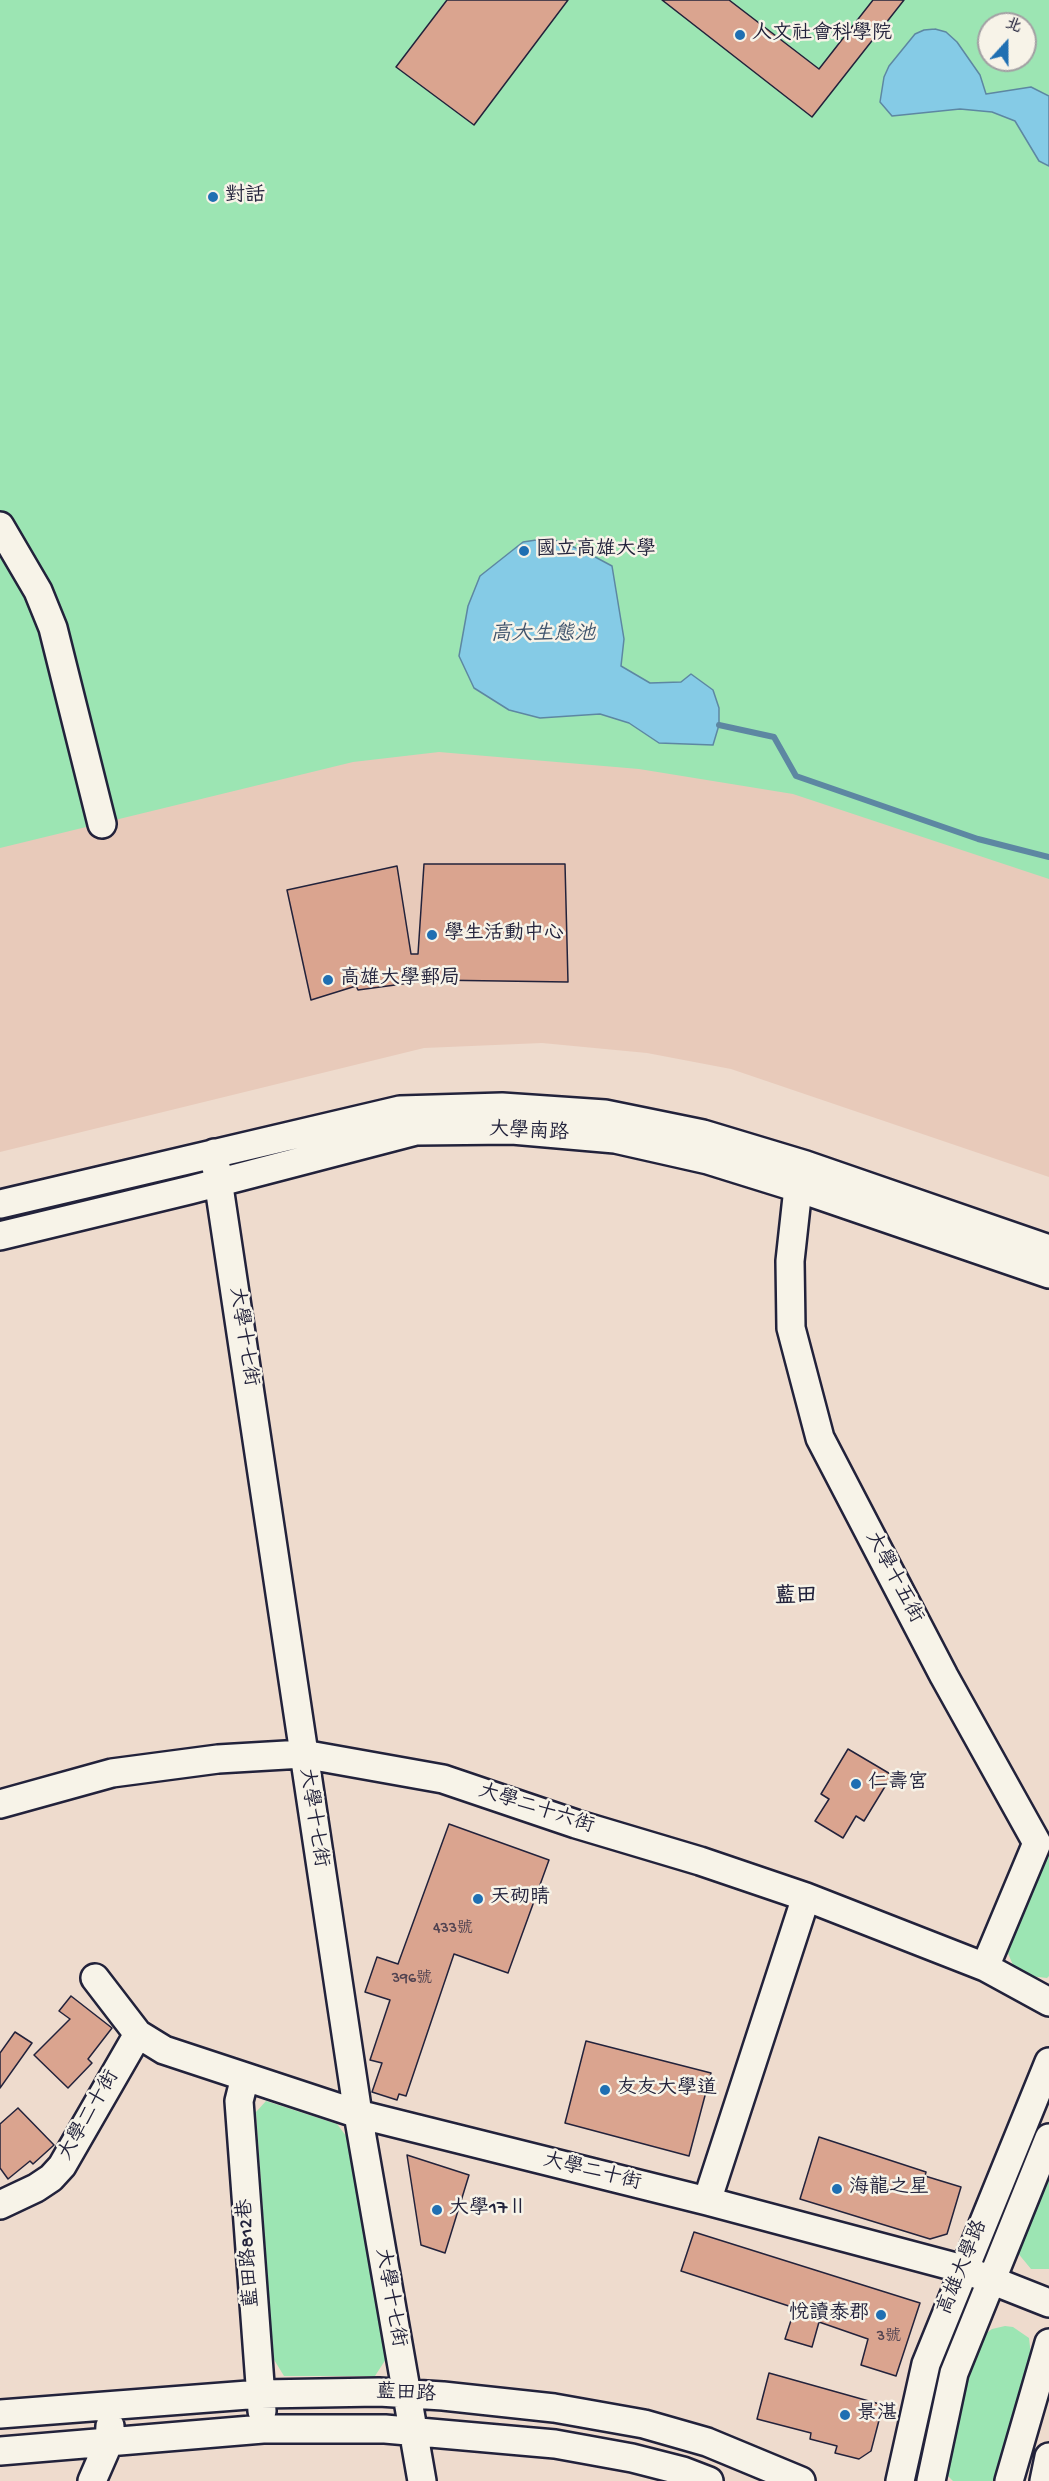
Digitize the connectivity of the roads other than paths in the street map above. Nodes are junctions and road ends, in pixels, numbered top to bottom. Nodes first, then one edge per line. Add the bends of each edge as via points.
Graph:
1 (0, 526) edge
2 (102, 824) dead end
3 (214, 1153) junction
4 (802, 1176) junction
5 (218, 1183) junction
6 (0, 1204) edge
7 (0, 1236) edge
8 (1049, 1249) edge
9 (1049, 1274) edge
10 (303, 1754) junction
11 (0, 1804) edge
12 (806, 1897) junction
13 (984, 1967) junction
14 (95, 1978) dead end
15 (1049, 2002) edge
16 (138, 2034) junction
17 (1049, 2062) edge
18 (245, 2078) junction
19 (358, 2114) junction
20 (1049, 2138) edge
21 (707, 2201) junction
22 (0, 2205) edge
23 (963, 2269) junction
24 (990, 2280) junction
25 (1049, 2303) edge
26 (1049, 2343) edge
27 (261, 2394) junction
28 (408, 2394) junction
29 (112, 2406) junction
30 (0, 2414) edge
31 (263, 2429) junction
32 (414, 2432) junction
33 (109, 2442) junction
34 (0, 2451) edge
35 (1049, 2457) edge
36 (787, 2478) edge
37 (92, 2481) edge
38 (423, 2481) edge
39 (710, 2481) edge
40 (900, 2481) edge
41 (931, 2481) edge
42 (1009, 2481) edge
43 (1044, 2481) edge

1 - 2 street via 39,591 53,628
3 - 4 street, 大學南路 via 400,1110 502,1107 615,1116 703,1134
3 - 5 street, 大學十七街
3 - 6 street, 大學南路
4 - 5 street, 大學南路 via 615,1139 512,1130 416,1131
4 - 8 street, 大學南路
4 - 9 street, 大學南路
4 - 13 street, 大學十五街 via 790,1261 791,1328 820,1438 944,1676 1037,1843
5 - 7 street, 大學南路
5 - 10 street, 大學十七街
10 - 11 street, 大學二十六街 via 218,1759 112,1773
10 - 12 street, 大學二十六街 via 443,1779
10 - 19 street, 大學十七街
12 - 13 street, 大學二十六街
12 - 21 street
13 - 15 street, 大學二十六街
14 - 16 street, 大學二十街
16 - 18 street, 大學二十街 via 164,2050
16 - 22 street, 大學二十街 via 62,2166 36,2188
17 - 23 street, 高雄大學路
18 - 19 street, 大學二十街
18 - 27 street, 藍田路812巷 via 239,2102
19 - 21 street, 大學二十街
19 - 28 street, 大學十七街
20 - 24 street, 高雄大學路
21 - 23 street, 大學二十街
23 - 24 street, 大學二十街
23 - 40 street, 高雄大學路 via 927,2364
24 - 25 street, 大學二十街
24 - 41 street, 高雄大學路 via 954,2373
26 - 42 street
27 - 28 street, 藍田路
27 - 29 street, 藍田路
27 - 31 street, 藍田路812巷
28 - 32 street, 大學十七街
28 - 36 street, 藍田路 via 554,2408 644,2424 707,2442
29 - 30 street, 藍田路
29 - 33 street
31 - 32 street, 藍田路
31 - 33 street, 藍田路
32 - 38 street, 大學十七街
32 - 39 street, 藍田路 via 555,2444 663,2466
33 - 34 street, 藍田路
33 - 37 street
35 - 43 street

